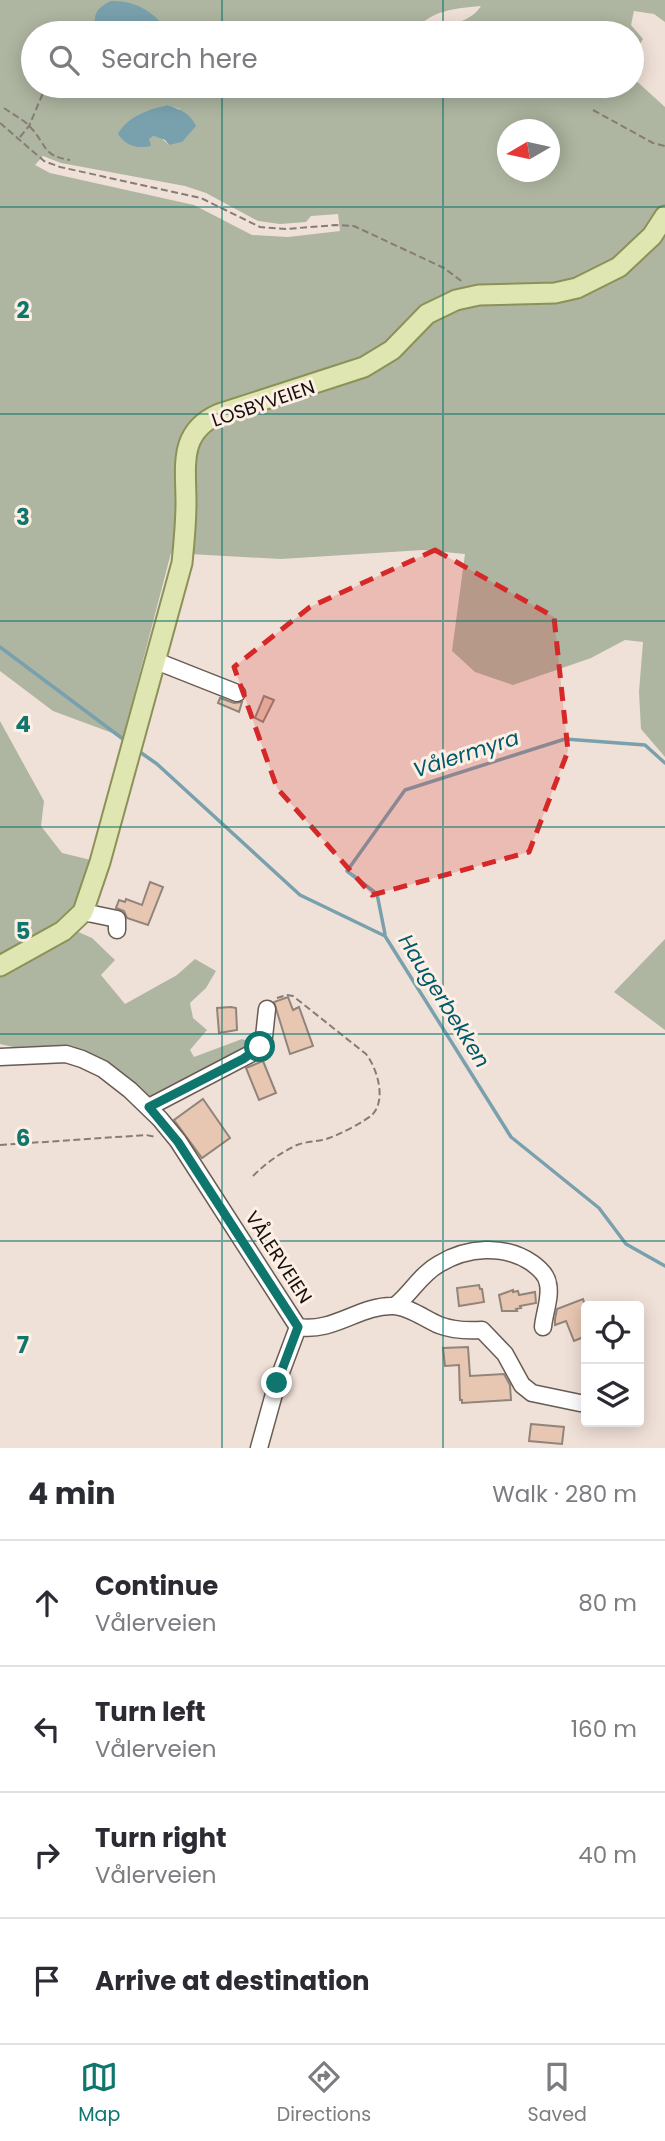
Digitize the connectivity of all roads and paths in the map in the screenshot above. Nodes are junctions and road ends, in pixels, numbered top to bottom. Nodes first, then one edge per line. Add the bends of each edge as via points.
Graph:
1 (42, 98) edge
2 (4, 108) dead end
3 (593, 110) dead end
4 (0, 122) edge
5 (29, 126) junction
6 (19, 138) junction
7 (665, 146) edge
8 (69, 159) dead end
9 (665, 216) edge
10 (479, 295) junction
11 (156, 661) junction
12 (237, 694) dead end
13 (83, 912) junction
14 (117, 930) dead end
15 (0, 967) edge
16 (267, 1009) joint
17 (0, 1057) edge
18 (149, 1107) junction
19 (178, 1142) junction
20 (0, 1145) edge
21 (253, 1175) dead end
22 (396, 1306) junction
23 (298, 1327) junction
24 (543, 1327) dead end
25 (580, 1403) dead end
26 (259, 1448) edge

1 - 5 path
2 - 5 path
3 - 7 path
4 - 6 path
5 - 6 path
5 - 8 path via 47,152
6 - 10 path via 44,161 60,167 201,198 260,227 354,226 443,268
9 - 10 main road, LOSBYVEIEN via 652,236 619,267 577,288
10 - 11 main road, LOSBYVEIEN via 427,314 392,350 364,367 219,414 197,429 185,462 182,563
11 - 12 street
11 - 13 main road, LOSBYVEIEN
13 - 14 street via 117,919
13 - 15 main road via 63,931
16 - 18 street via 264,1037 256,1051
16 - 21 path via 273,1000 291,995 366,1054 375,1065 378,1105 372,1115 328,1138 299,1144
17 - 18 street, VÅLERVEIEN via 66,1054 82,1059 103,1069
18 - 19 street, VÅLERVEIEN
19 - 20 path via 146,1135
19 - 23 street, VÅLERVEIEN
22 - 23 street via 327,1326
22 - 24 street via 447,1259 476,1251 505,1251 522,1257 545,1276 549,1291
22 - 25 street via 441,1326 482,1330 532,1393
23 - 26 street, VÅLERVEIEN

